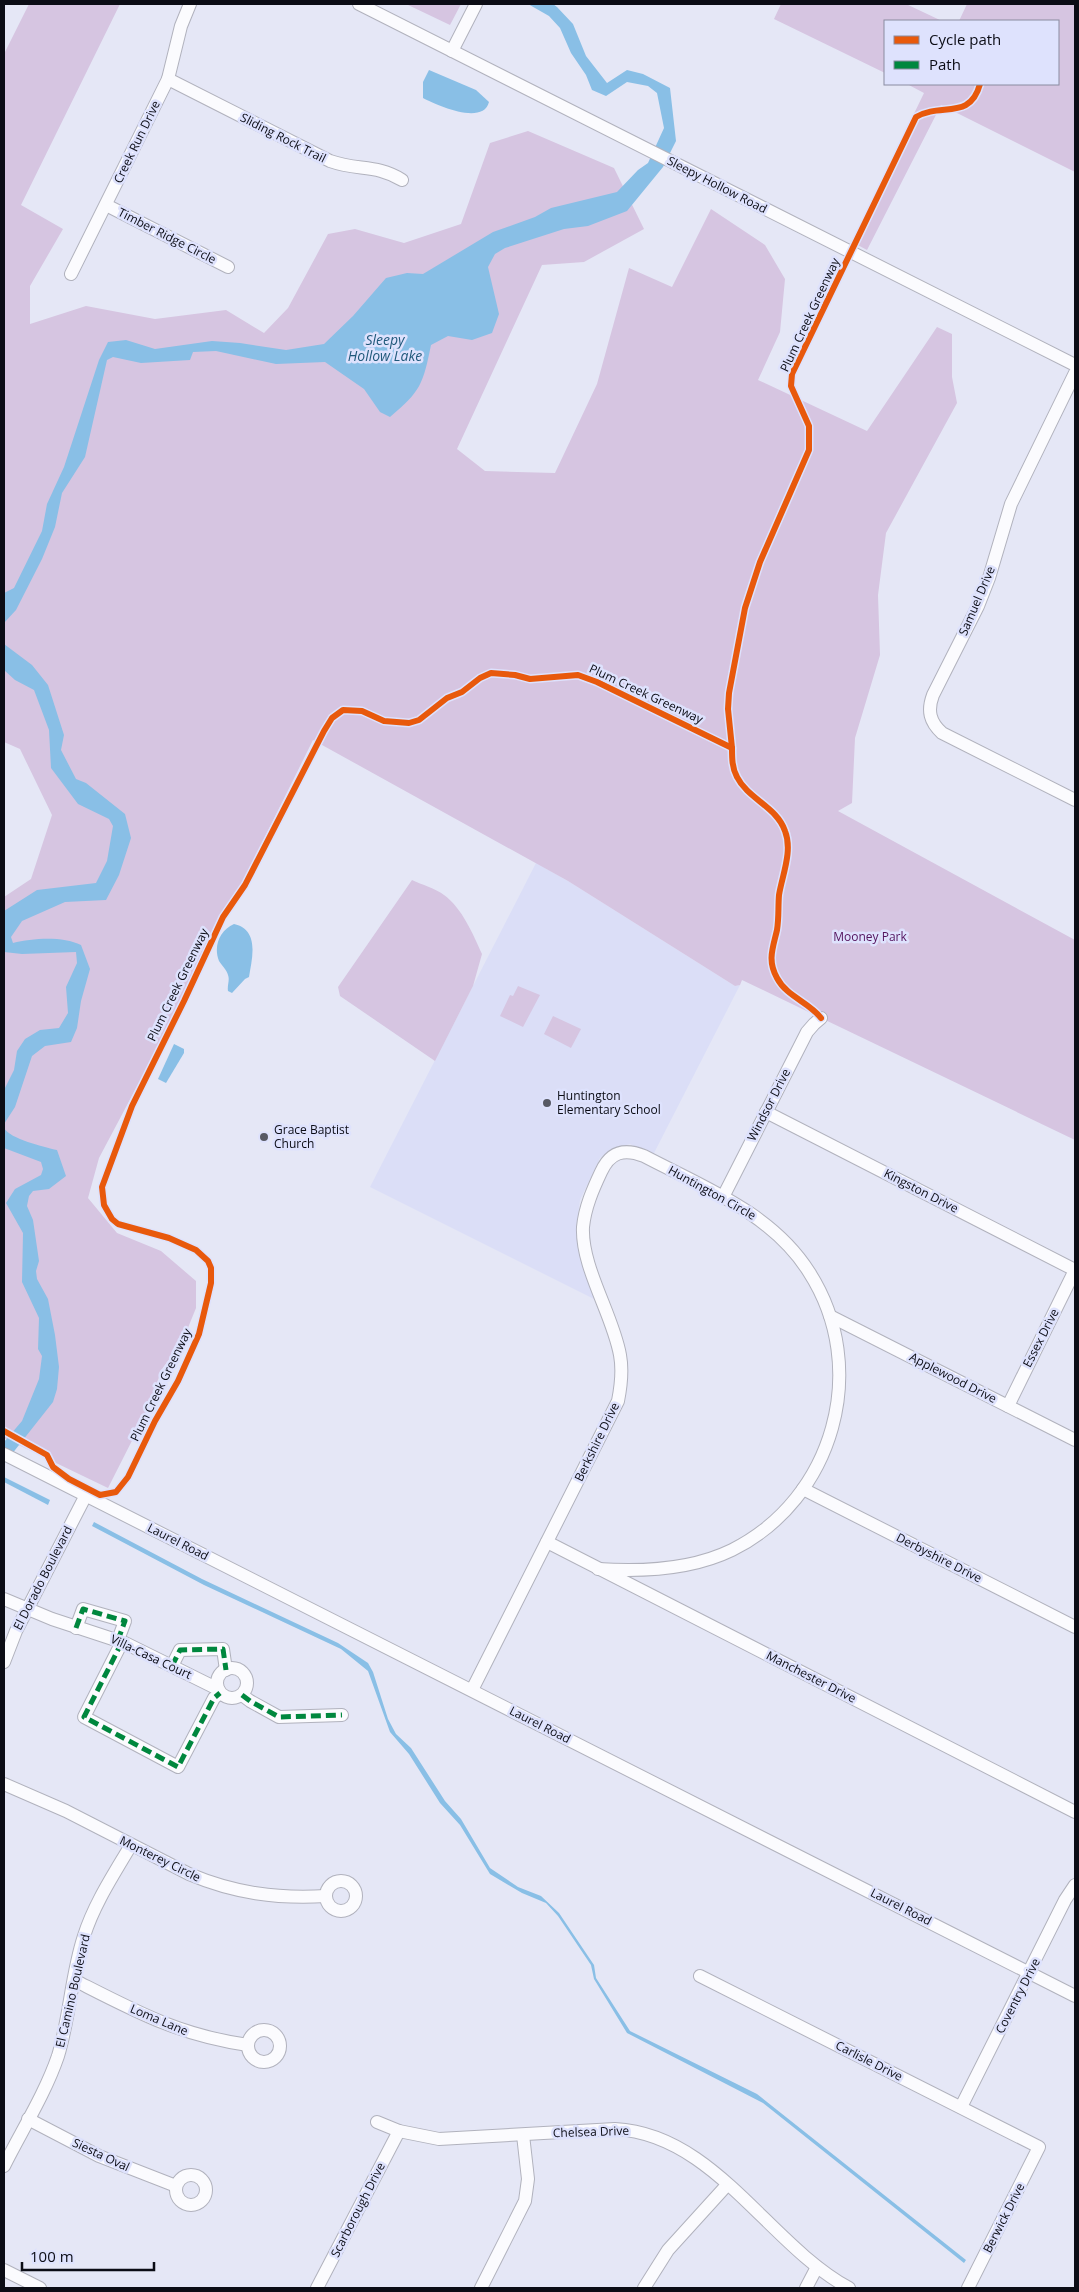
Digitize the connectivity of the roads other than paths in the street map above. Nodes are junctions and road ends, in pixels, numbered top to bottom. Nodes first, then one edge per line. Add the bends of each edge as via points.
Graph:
1 (190, 4) edge
2 (359, 4) edge
3 (476, 4) edge
4 (452, 51) junction
5 (168, 80) junction
6 (402, 180) dead end
7 (106, 205) junction
8 (228, 267) dead end
9 (71, 274) dead end
10 (1075, 365) edge
11 (1075, 373) edge
12 (1075, 800) edge
13 (822, 1018) dead end
14 (766, 1112) junction
15 (614, 1154) joint
16 (723, 1197) junction
17 (1075, 1270) edge
18 (830, 1316) junction
19 (1008, 1406) junction
20 (1075, 1440) edge
21 (6, 1455) edge
22 (803, 1489) junction
23 (86, 1495) junction
24 (547, 1542) junction
25 (598, 1569) junction
26 (4, 1599) edge
27 (28, 1608) junction
28 (1075, 1627) edge
29 (76, 1628) junction
30 (120, 1641) junction
31 (4, 1662) edge
32 (172, 1666) junction
33 (226, 1670) junction
34 (472, 1690) junction
35 (219, 1691) junction
36 (242, 1695) junction
37 (342, 1714) dead end
38 (4, 1784) edge
39 (1075, 1812) edge
40 (131, 1845) junction
41 (1075, 1885) edge
42 (326, 1896) dead end
43 (1030, 1972) junction
44 (700, 1976) dead end
45 (74, 1980) junction
46 (1075, 1996) edge
47 (248, 2045) dead end
48 (961, 2108) junction
49 (28, 2119) junction
50 (377, 2122) dead end
51 (399, 2131) junction
52 (523, 2135) junction
53 (1039, 2147) joint
54 (4, 2166) edge
55 (727, 2185) junction
56 (176, 2186) dead end
57 (817, 2267) junction
58 (4, 2270) edge
59 (40, 2288) edge
60 (317, 2288) edge
61 (482, 2288) edge
62 (644, 2288) edge
63 (806, 2288) edge
64 (849, 2288) edge
65 (968, 2288) edge

1 - 5 street, Creek Run Drive via 180,26
2 - 4 street, Sleepy Hollow Road
3 - 4 street
4 - 10 street, Sleepy Hollow Road
5 - 6 street, Sliding Rock Trail via 330,161 348,167 381,169
5 - 7 street, Creek Run Drive
7 - 8 street, Timber Ridge Circle
7 - 9 street, Creek Run Drive
11 - 12 street, Samuel Drive via 1012,504 978,606 930,703 932,720 942,733
13 - 14 street, Windsor Drive via 807,1032
14 - 16 street, Windsor Drive
14 - 17 street, Kingston Drive
15 - 16 street, Huntington Circle via 629,1151 644,1156
15 - 24 street, Berkshire Drive via 606,1162 591,1195 583,1234 620,1355 622,1378 611,1417
16 - 18 street, Huntington Circle via 759,1219 788,1244 809,1271
17 - 19 street, Essex Drive
18 - 19 street, Applewood Drive
18 - 22 street, Huntington Circle via 840,1373 837,1412 821,1458
19 - 20 street, Applewood Drive
21 - 23 street, Laurel Road
22 - 25 street, Huntington Circle via 761,1532 720,1555 683,1566 621,1571
22 - 28 street, Derbyshire Drive
23 - 27 street, El Dorado Boulevard
23 - 34 street, Laurel Road
24 - 25 street, Manchester Drive
24 - 34 street, Berkshire Drive
25 - 39 street, Manchester Drive
26 - 27 street, Villa-Casa Court
27 - 29 street, Villa-Casa Court
27 - 31 street, El Dorado Boulevard
29 - 30 street, Villa-Casa Court
29 - 30 street via 83,1610 125,1621
30 - 32 street, Villa-Casa Court
30 - 35 street via 84,1717 178,1767
32 - 33 street via 180,1650 223,1649
32 - 35 street, Villa-Casa Court
33 - 35 street via 217,1679
33 - 36 street via 238,1670 245,1676 247,1686
34 - 43 street, Laurel Road
35 - 36 street, Villa-Casa Court via 233,1699
36 - 37 street via 279,1717
38 - 40 street, Monterey Circle via 66,1811
40 - 42 street, Monterey Circle via 188,1874 235,1890 283,1897
40 - 45 street, El Camino Boulevard via 92,1916 78,1956
41 - 43 street, Coventry Drive
43 - 46 street, Laurel Road
43 - 48 street, Coventry Drive
44 - 48 street, Carlisle Drive
45 - 47 street, Loma Lane via 174,2028
45 - 49 street, El Camino Boulevard via 57,2057
48 - 53 street, Carlisle Drive
49 - 54 street, El Camino Boulevard
49 - 56 street, Siesta Oval via 99,2156
50 - 51 street, Chelsea Drive
51 - 52 street, Chelsea Drive via 439,2139
51 - 60 street, Scarborough Drive
52 - 55 street, Chelsea Drive via 615,2129 644,2132 687,2152
52 - 61 street via 528,2179 525,2201
53 - 65 street, Berwick Drive
55 - 57 street, Chelsea Drive
55 - 62 street via 668,2250
57 - 63 street
57 - 64 street, Chelsea Drive
58 - 59 street

